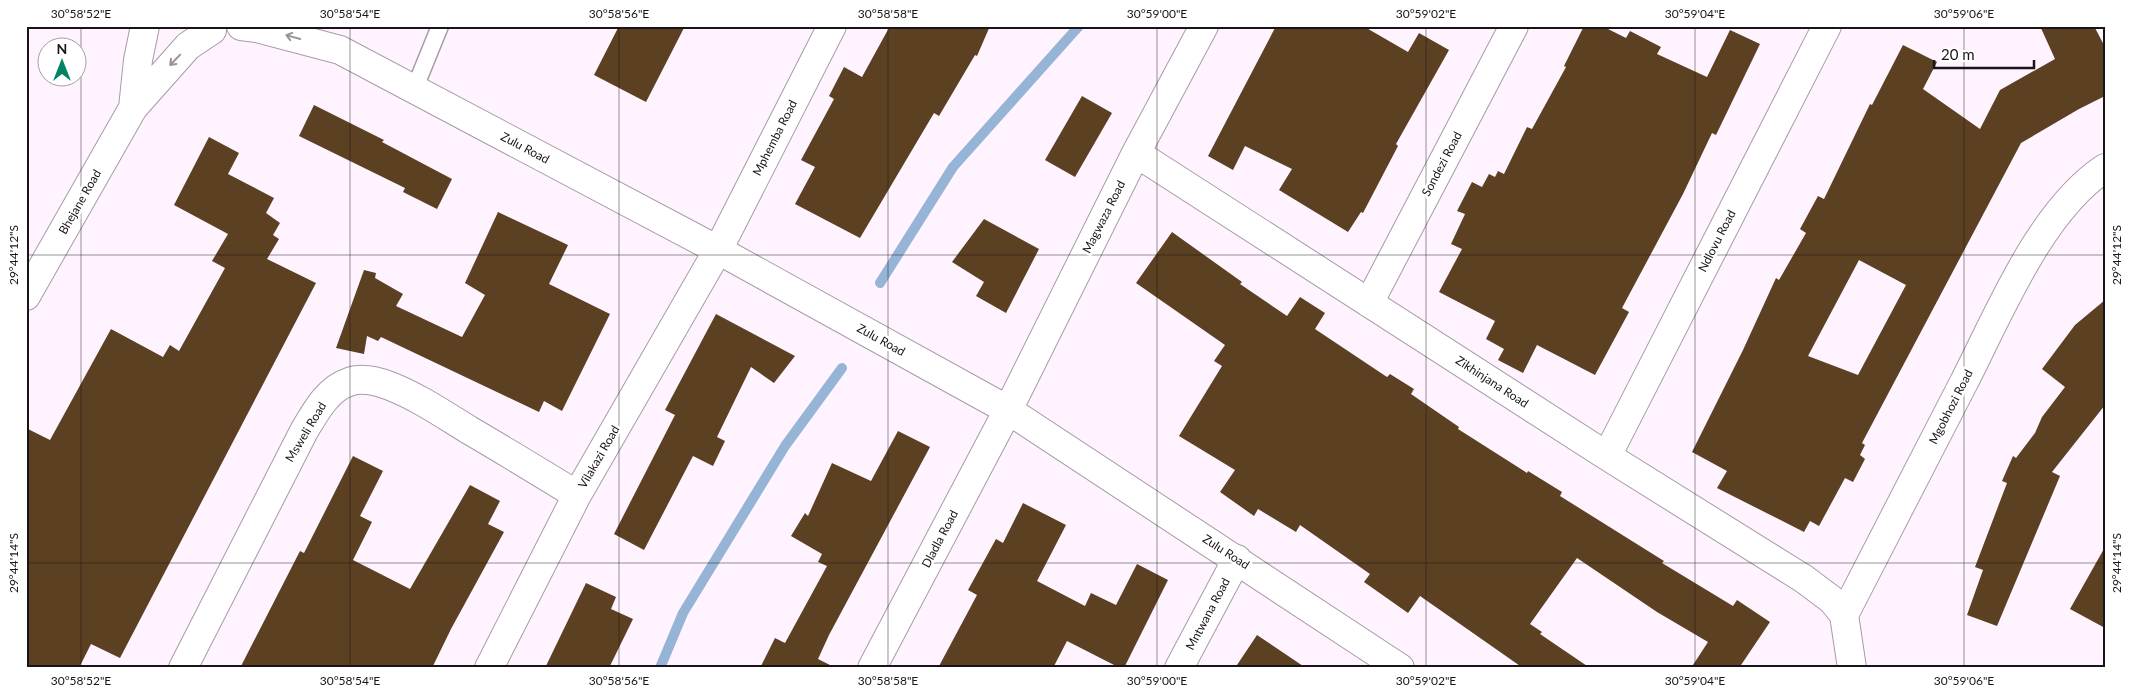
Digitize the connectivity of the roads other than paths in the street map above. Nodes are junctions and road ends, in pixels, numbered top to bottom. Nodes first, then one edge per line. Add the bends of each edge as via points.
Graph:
1 (145, 26) edge
2 (181, 26) edge
3 (241, 26) edge
4 (316, 26) edge
5 (440, 26) edge
6 (832, 26) edge
7 (1204, 26) edge
8 (1514, 26) edge
9 (1827, 26) edge
10 (218, 28) edge
11 (340, 50) junction
12 (414, 90) junction
13 (133, 108) junction
14 (1136, 153) junction
15 (2105, 168) edge
16 (718, 250) junction
17 (26, 296) edge
18 (1369, 303) junction
19 (1008, 410) junction
20 (1607, 456) junction
21 (577, 494) junction
22 (1237, 559) junction
23 (1844, 615) junction
24 (183, 668) edge
25 (489, 668) edge
26 (872, 668) edge
27 (1179, 668) edge
28 (1400, 668) edge
29 (1852, 668) edge

1 - 13 street, Bhejane Road
2 - 10 street via 192,30
11 -> 3 street, Zulu Road
4 - 11 street, Zulu Road
5 - 12 lane
6 - 16 street, Mphemba Road
7 - 14 street, Magwaza Road
8 - 18 street, Sondezi Road
9 - 20 street, Ndlovu Road
10 -> 13 street, Bhejane Road via 188,46
11 - 12 street, Zulu Road
12 - 16 street, Zulu Road
13 - 17 street, Bhejane Road
14 - 18 street, Zikhinjana Road
14 - 19 street, Magwaza Road
15 - 23 street, Mgobhozi Road via 2089,178 2068,200 2020,273
16 - 19 street, Zulu Road
16 - 21 street, Vilakazi Road
18 - 20 street, Zikhinjana Road
19 - 22 street, Zulu Road
19 - 26 street, Dladla Road
20 - 23 street, Zikhinjana Road via 1804,579 1832,600
21 - 24 street, Msweli Road via 421,400 373,381 348,382 321,404 304,431
21 - 25 street, Vilakazi Road
22 - 27 street, Mntwana Road
22 - 28 street, Zulu Road
23 - 29 street

